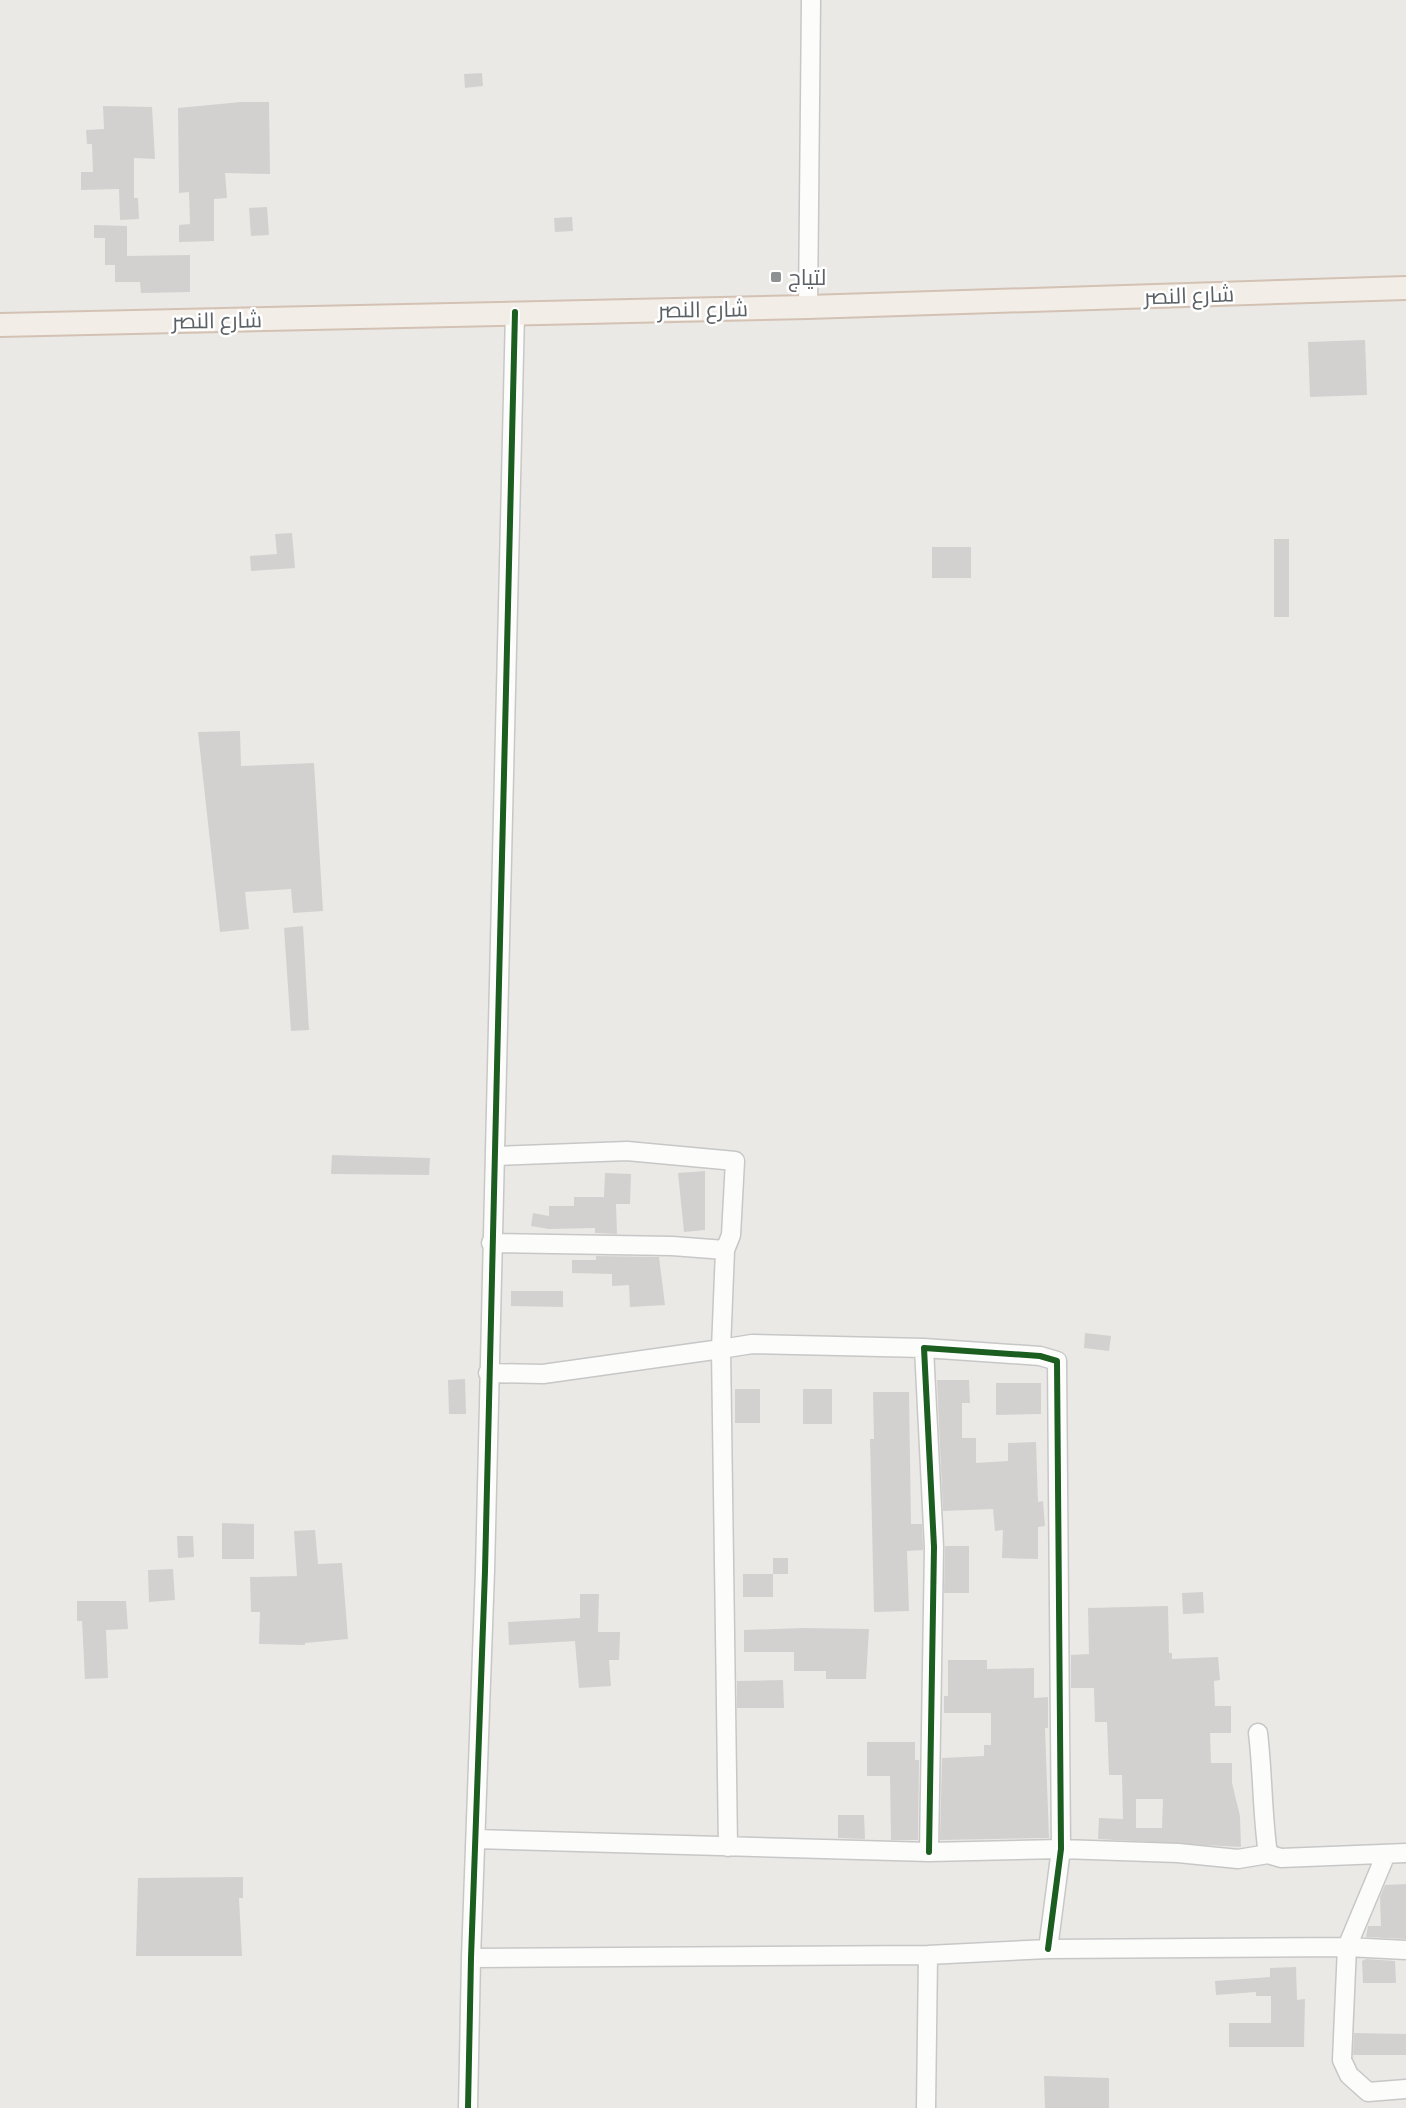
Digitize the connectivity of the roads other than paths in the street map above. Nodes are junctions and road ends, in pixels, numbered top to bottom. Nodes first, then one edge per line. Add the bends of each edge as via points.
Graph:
1 (811, 0) edge
2 (1406, 288) edge
3 (808, 307) junction
4 (515, 312) junction
5 (0, 325) edge
6 (495, 1155) junction
7 (491, 1243) junction
8 (725, 1250) junction
9 (924, 1348) junction
10 (721, 1349) junction
11 (488, 1373) junction
12 (1258, 1734) dead end
13 (476, 1839) junction
14 (728, 1847) junction
15 (1061, 1849) junction
16 (929, 1852) junction
17 (1406, 1853) edge
18 (1268, 1854) junction
19 (1386, 1854) junction
20 (1347, 1947) junction
21 (1048, 1949) junction
22 (1406, 1950) edge
23 (928, 1955) junction
24 (471, 1958) junction
25 (1406, 2089) edge
26 (468, 2108) edge
27 (926, 2108) edge

1 - 3 street
2 - 3 main road, شارع النصر
3 - 4 main road, شارع النصر
4 - 5 main road, شارع النصر
4 - 6 street
6 - 7 street
6 - 8 street via 627,1151 735,1161 731,1235
7 - 8 street
7 - 11 street
8 - 10 street
9 - 10 street via 752,1344
9 - 15 street via 1040,1356 1057,1361
9 - 16 street via 934,1547
10 - 11 street via 543,1374
10 - 14 street
11 - 13 street
12 - 18 street
13 - 14 street
13 - 24 street
14 - 16 street
15 - 16 street
15 - 18 street via 1238,1859
15 - 21 street
17 - 19 street
18 - 19 street via 1281,1858
19 - 20 street
20 - 21 street
20 - 22 street
20 - 25 street via 1342,2060 1349,2075 1368,2092
21 - 23 street
23 - 24 street
23 - 27 street
24 - 26 street

